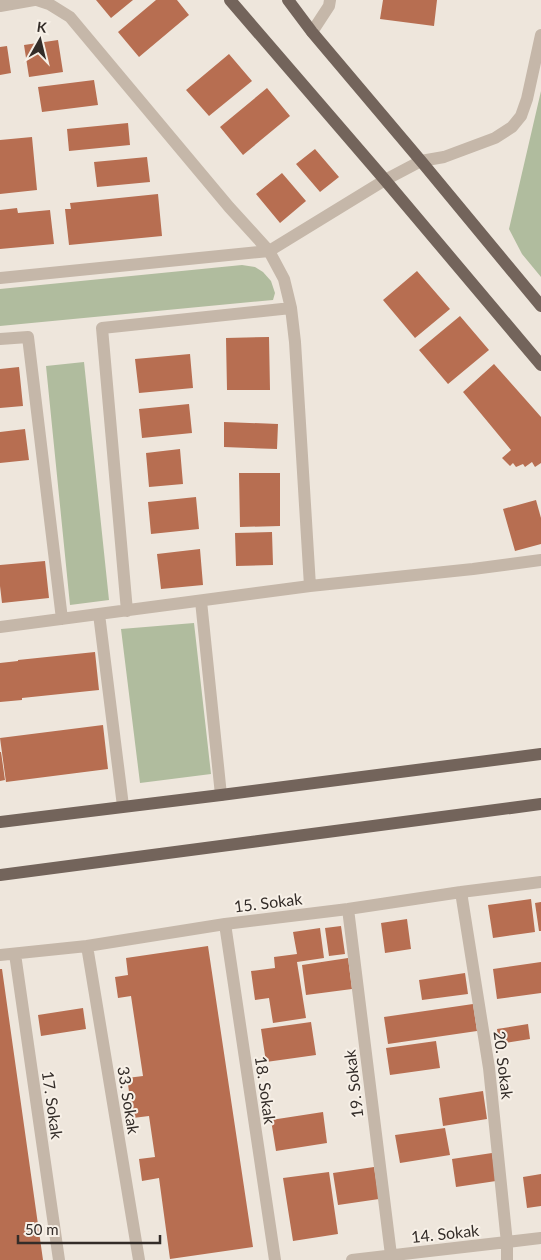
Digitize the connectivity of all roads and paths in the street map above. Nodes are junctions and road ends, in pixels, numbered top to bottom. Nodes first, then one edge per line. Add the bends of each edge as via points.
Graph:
1 (35, 0) edge
2 (230, 0) edge
3 (288, 0) edge
4 (330, 0) edge
5 (0, 6) edge
6 (312, 32) junction
7 (541, 35) edge
8 (421, 161) junction
9 (385, 180) junction
10 (269, 251) junction
11 (0, 278) edge
12 (541, 306) edge
13 (291, 308) junction
14 (0, 339) edge
15 (541, 365) edge
16 (541, 560) edge
17 (310, 586) junction
18 (200, 601) junction
19 (127, 611) junction
20 (99, 614) junction
21 (62, 619) junction
22 (0, 628) edge
23 (541, 754) edge
24 (221, 795) junction
25 (541, 804) edge
26 (123, 806) junction
27 (0, 822) edge
28 (0, 874) edge
29 (541, 882) edge
30 (461, 892) junction
31 (348, 909) junction
32 (225, 924) junction
33 (87, 946) junction
34 (15, 954) junction
35 (0, 955) edge
36 (541, 1238) edge
37 (506, 1243) junction
38 (391, 1255) junction
39 (59, 1260) edge
40 (139, 1260) edge
41 (275, 1260) edge
42 (352, 1260) edge
43 (507, 1260) edge

1 - 5 street
1 - 10 street via 50,4 70,17
2 - 9 main road
3 - 6 main road
4 - 6 street
6 - 8 main road
7 - 8 street via 527,98 521,116 512,127 495,138 444,157
8 - 9 street
8 - 12 main road
9 - 10 street
9 - 15 main road
10 - 11 street
10 - 13 street via 284,279
13 - 17 street
13 - 19 street via 102,328
14 - 21 street via 28,337
16 - 17 street
17 - 18 street
18 - 19 street
18 - 24 street
19 - 20 street
20 - 21 street
20 - 26 street
21 - 22 street
23 - 24 main road
24 - 26 main road
25 - 28 main road
26 - 27 main road
29 - 30 street, 15. Sokak
30 - 31 street, 15. Sokak
30 - 37 street, 20. Sokak via 489,1068
31 - 32 street, 15. Sokak
31 - 38 street, 19. Sokak
32 - 33 street, 15. Sokak
32 - 41 street, 18. Sokak
33 - 34 street, 15. Sokak
33 - 40 street, 33. Sokak
34 - 35 street, 15. Sokak
34 - 39 street, 17. Sokak
36 - 37 street, 14. Sokak
37 - 38 street, 14. Sokak
37 - 43 street, 20. Sokak
38 - 42 street, 14. Sokak

